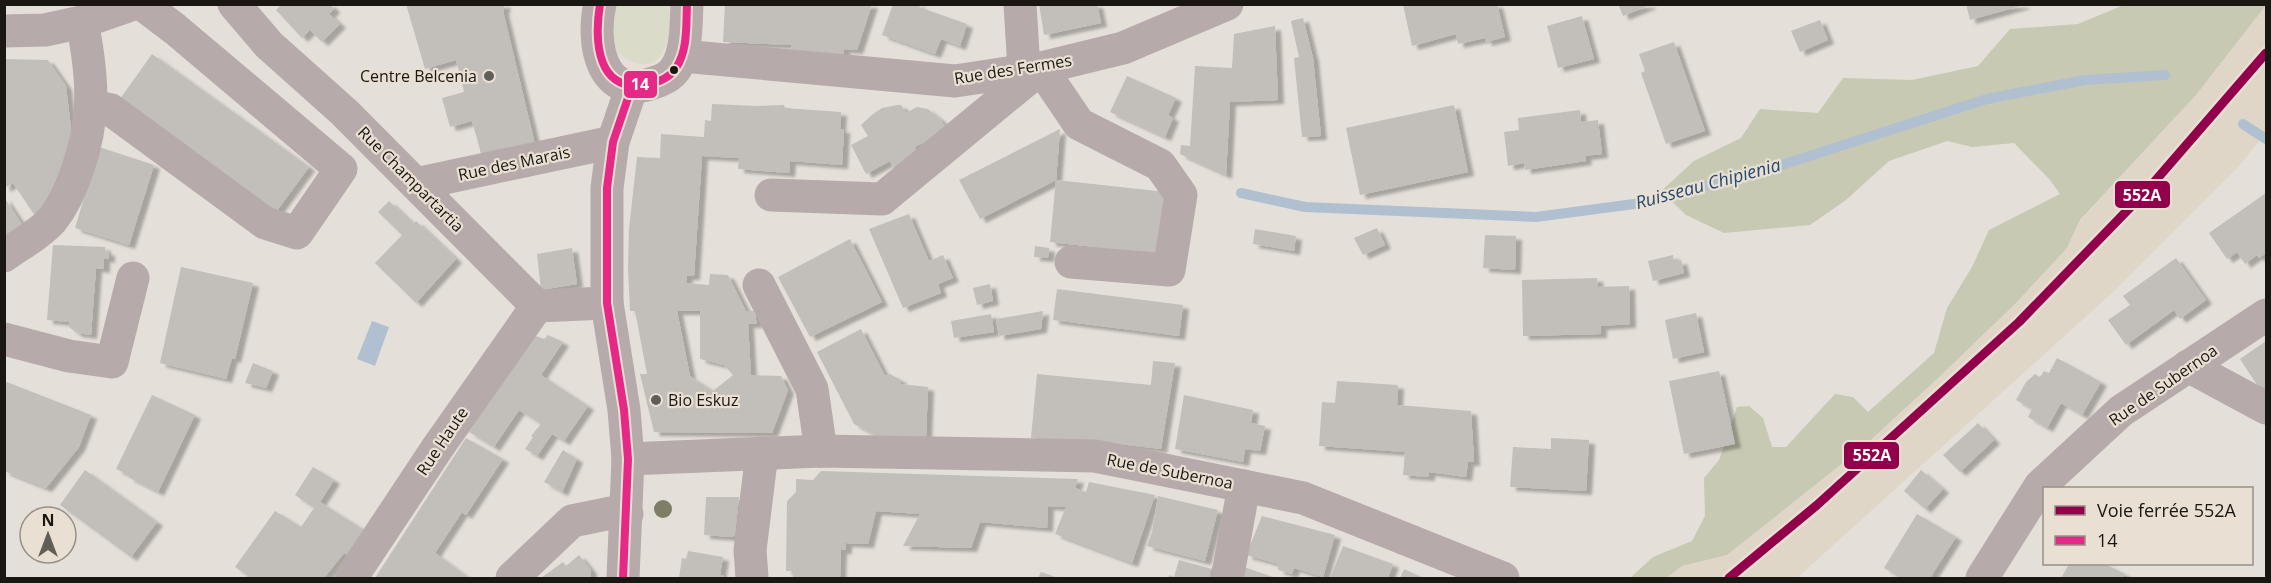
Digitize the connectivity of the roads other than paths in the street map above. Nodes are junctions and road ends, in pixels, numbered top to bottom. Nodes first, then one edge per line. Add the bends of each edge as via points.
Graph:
1 (134, 4) edge
2 (142, 4) edge
3 (234, 4) edge
4 (600, 4) edge
5 (687, 4) edge
6 (1020, 4) edge
7 (1227, 4) edge
8 (82, 22) junction
9 (4, 31) edge
10 (682, 56) junction
11 (1032, 69) junction
12 (632, 86) junction
13 (92, 106) junction
14 (613, 142) junction
15 (416, 184) junction
16 (771, 195) dead end
17 (4, 256) edge
18 (1071, 262) dead end
19 (133, 278) dead end
20 (759, 285) dead end
21 (607, 303) junction
22 (537, 306) junction
23 (2266, 315) edge
24 (4, 339) edge
25 (2188, 366) junction
26 (2266, 408) edge
27 (821, 451) junction
28 (762, 453) junction
29 (628, 459) junction
30 (1244, 486) junction
31 (627, 513) junction
32 (1459, 571) edge
33 (351, 579) edge
34 (512, 579) edge
35 (623, 579) edge
36 (752, 579) edge
37 (1226, 579) edge
38 (1503, 579) edge
39 (1982, 579) edge

1 - 8 street
2 - 13 street via 341,169 297,233 265,223 111,110
3 - 15 street, Rue Champartartia via 269,45
4 - 12 street via 597,37 606,72 618,83
5 - 10 street
6 - 11 street
7 - 11 street, Rue des Fermes via 1123,48
8 - 9 street via 45,30
8 - 13 street via 90,62
10 - 11 street, Rue des Fermes via 955,81
10 - 12 street via 675,70 661,81
11 - 16 street via 882,199
11 - 18 street via 1079,124 1160,165 1181,195 1169,270
12 - 14 street
13 - 17 street via 86,147 68,197 51,222
14 - 15 street, Rue des Marais
14 - 21 street via 607,188
15 - 22 street, Rue Champartartia
19 - 24 street via 112,362 69,356
20 - 27 street via 812,389
21 - 22 street
21 - 29 street
22 - 33 street, Rue Haute
23 - 25 street, Rue de Subernoa
25 - 26 street
25 - 39 street, Rue de Subernoa via 2121,411 2040,486
27 - 28 street, Rue de Subernoa
27 - 30 street, Rue de Subernoa via 1095,456
28 - 29 street, Rue de Subernoa
28 - 36 street via 750,550
29 - 31 street
30 - 32 street, Rue de Subernoa via 1303,498
30 - 37 street
31 - 34 street via 573,521
31 - 35 street
32 - 38 street, Rue de Subernoa

